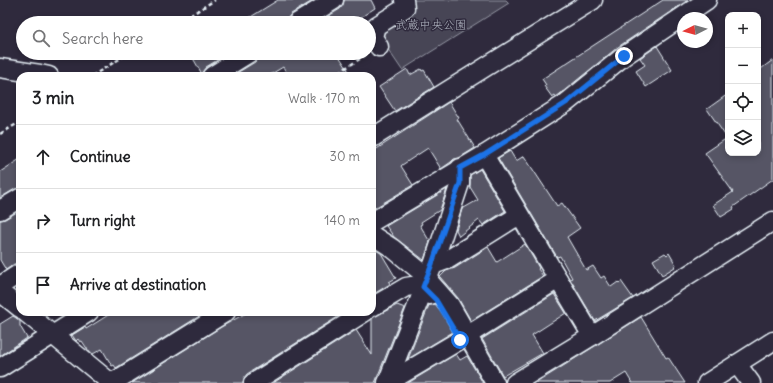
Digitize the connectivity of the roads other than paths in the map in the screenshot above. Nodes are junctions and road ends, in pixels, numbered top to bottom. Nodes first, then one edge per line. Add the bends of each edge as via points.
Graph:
1 (334, 0) edge
2 (404, 0) edge
3 (593, 0) edge
4 (707, 0) edge
5 (308, 16) edge
6 (376, 26) edge
7 (376, 43) edge
8 (378, 47) dead end
9 (238, 60) edge
10 (0, 68) edge
11 (27, 72) edge
12 (218, 72) edge
13 (0, 76) edge
14 (16, 78) edge
15 (376, 136) edge
16 (484, 155) junction
17 (460, 168) junction
18 (16, 200) edge
19 (0, 210) edge
20 (519, 215) junction
21 (376, 220) edge
22 (773, 221) edge
23 (376, 238) edge
24 (376, 249) edge
25 (16, 276) edge
26 (424, 279) junction
27 (558, 279) junction
28 (0, 286) edge
29 (0, 292) edge
30 (16, 305) edge
31 (376, 305) edge
32 (30, 316) edge
33 (83, 316) edge
34 (220, 316) edge
35 (359, 316) edge
36 (52, 335) junction
37 (592, 336) junction
38 (464, 338) junction
39 (773, 341) edge
40 (736, 364) junction
41 (0, 368) edge
42 (111, 383) edge
43 (253, 383) edge
44 (483, 383) edge
45 (494, 383) edge
46 (515, 383) edge
47 (706, 383) edge
48 (751, 383) edge

1 - 5 street
2 - 6 street via 405,8
3 - 15 street
4 - 16 street via 624,56 566,103
7 - 8 street
9 - 12 street
10 - 11 street
13 - 14 street
16 - 17 street
16 - 20 street
17 - 21 street
17 - 26 street via 460,183
18 - 19 street
20 - 26 street via 449,259
20 - 27 street
22 - 37 street
23 - 26 street via 420,271
24 - 26 street via 397,262 412,276
25 - 28 street
26 - 31 street
26 - 38 street
26 - 38 street via 387,383
27 - 37 street
27 - 38 street
29 - 30 street
32 - 36 street
33 - 36 street
34 - 42 street
35 - 43 street
36 - 41 street
36 - 42 street
37 - 46 street
38 - 44 street
38 - 45 street
39 - 40 street
40 - 47 street
40 - 48 street

